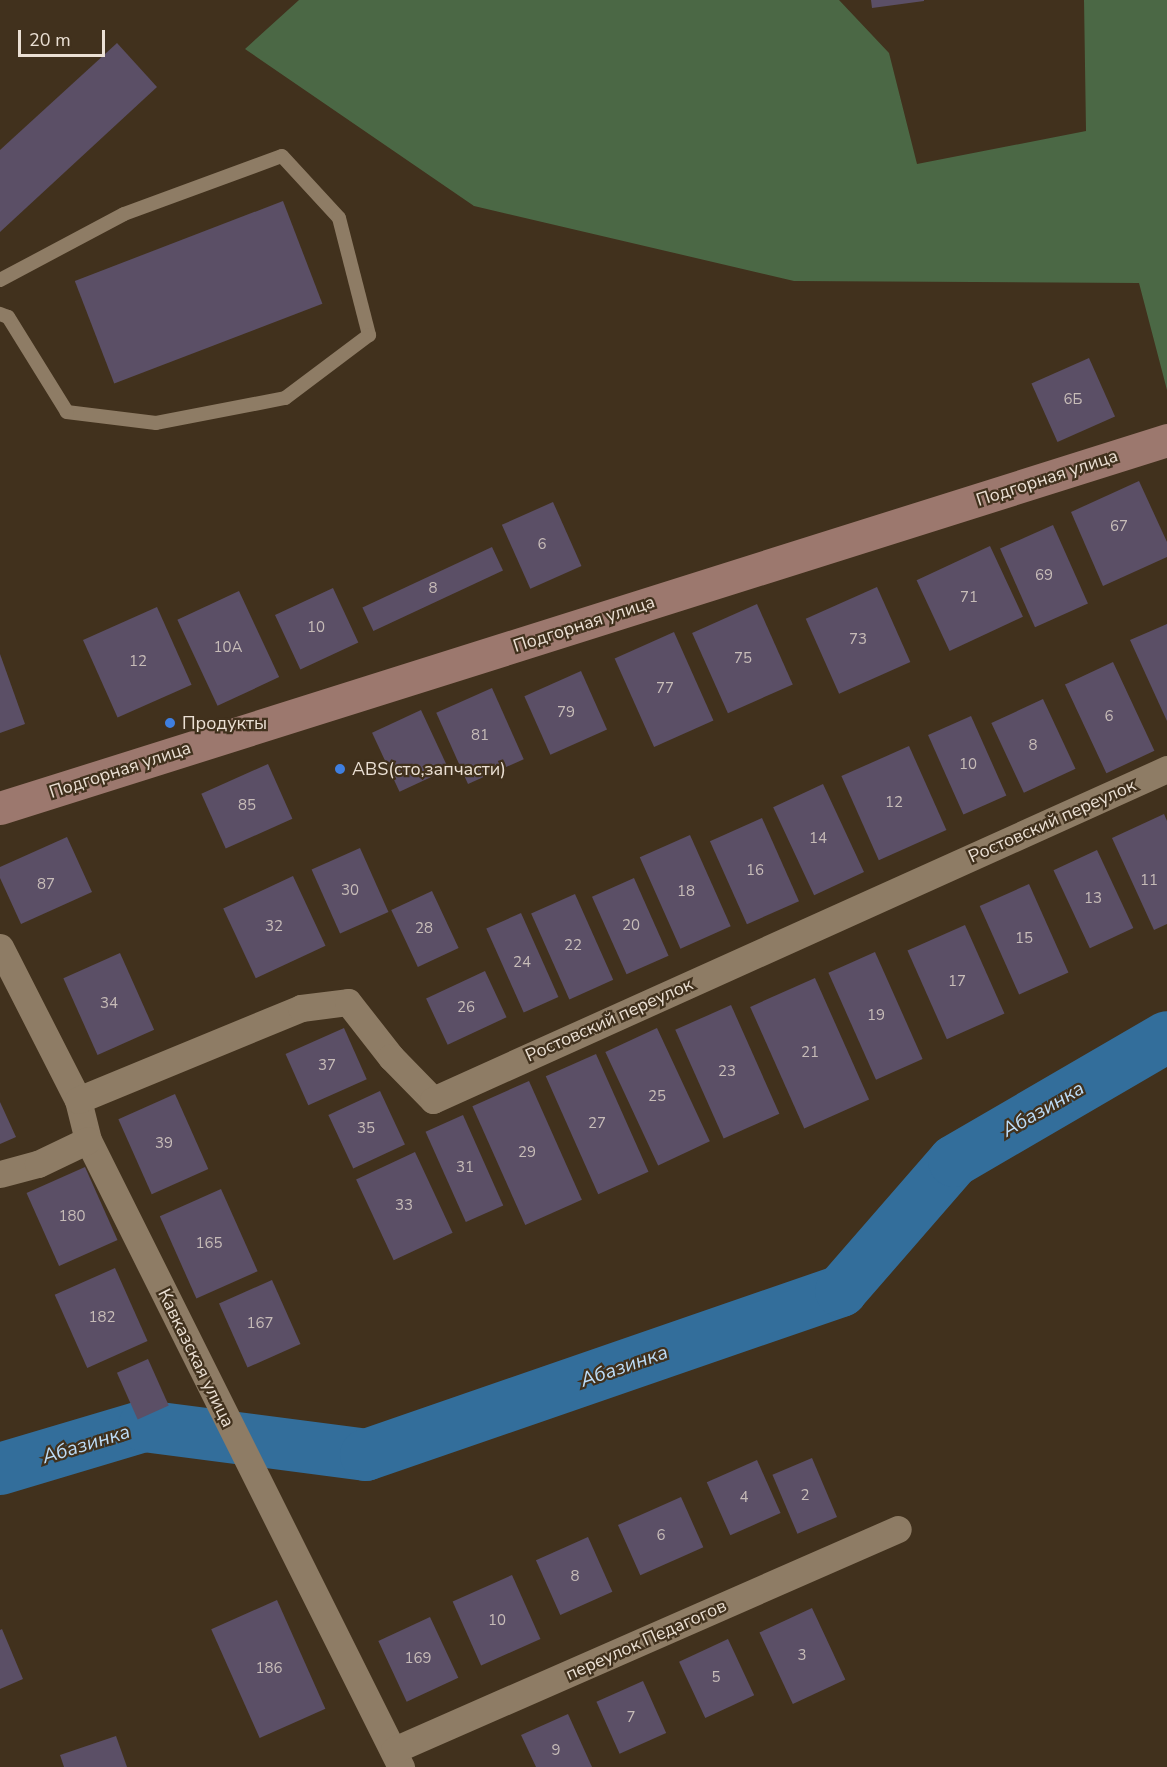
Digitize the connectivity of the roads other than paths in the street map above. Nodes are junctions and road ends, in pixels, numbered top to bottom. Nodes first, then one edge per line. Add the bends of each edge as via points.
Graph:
1 (0, 280) edge
2 (0, 314) edge
3 (1167, 440) edge
4 (1167, 769) edge
5 (0, 808) edge
6 (0, 947) edge
7 (78, 1100) junction
8 (87, 1140) junction
9 (0, 1174) edge
10 (898, 1529) dead end
11 (398, 1758) edge

1 - 2 lane via 124,214 282,156 339,218 369,335 285,398 156,423 67,412 8,317
3 - 5 main road, Подгорная улица
4 - 7 street, Ростовский переулок via 433,1100 391,1057 348,1002 301,1008
6 - 7 street, Кавказская улица
7 - 8 street, Кавказская улица
8 - 9 street via 38,1164
8 - 11 street, Кавказская улица
10 - 11 street, переулок Педагогов

